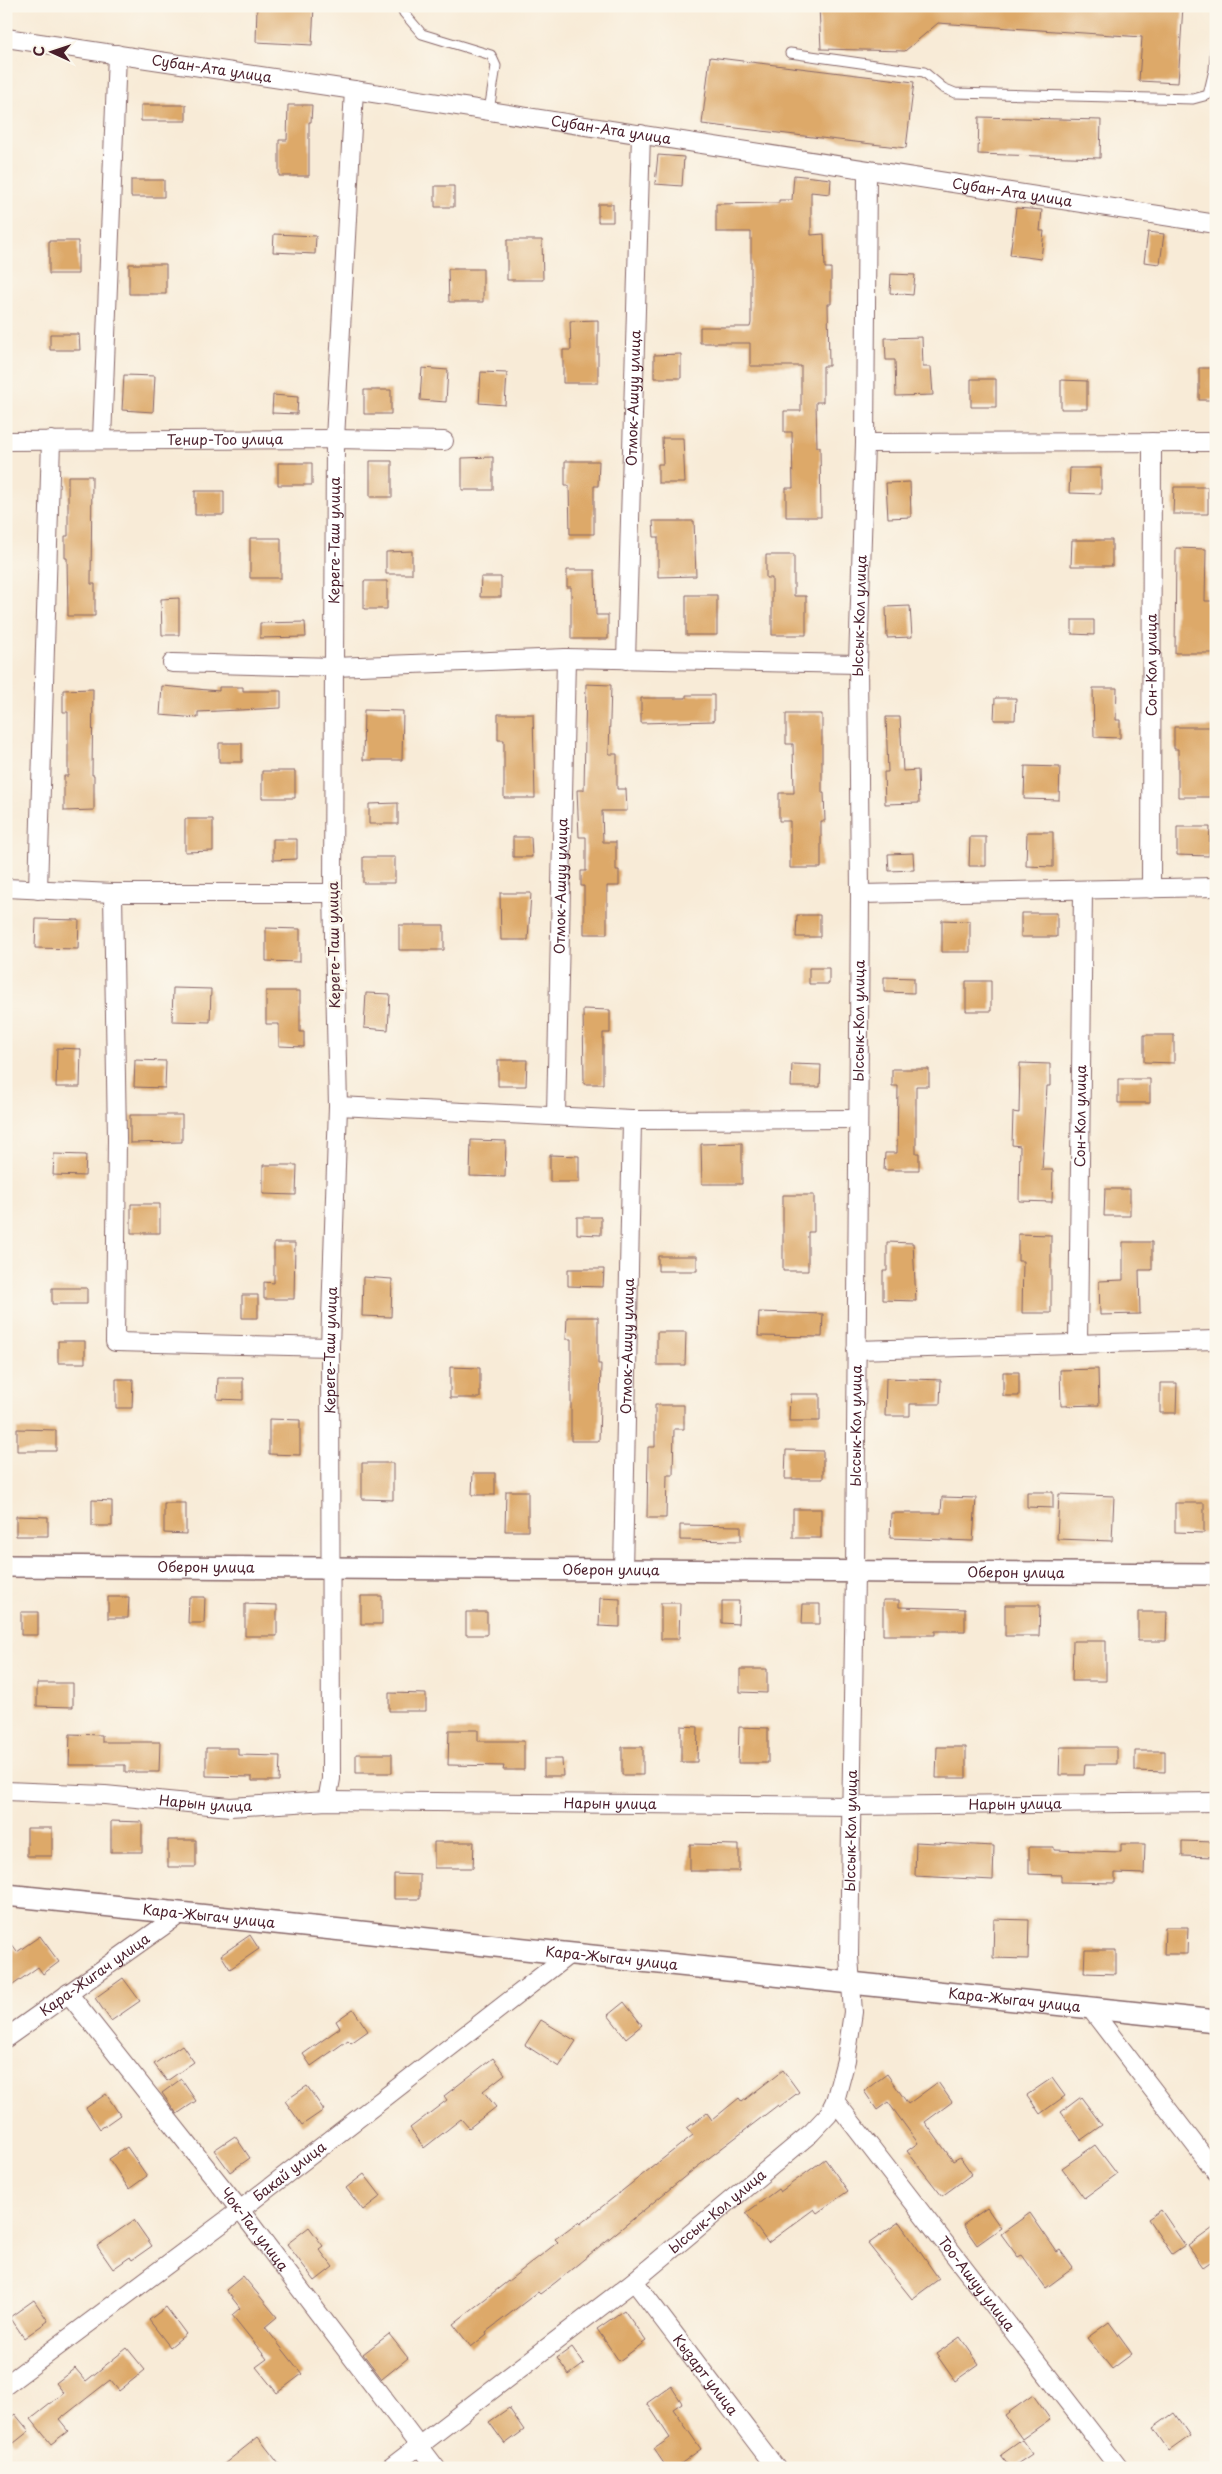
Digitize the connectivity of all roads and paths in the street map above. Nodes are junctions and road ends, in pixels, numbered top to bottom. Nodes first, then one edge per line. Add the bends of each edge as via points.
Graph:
1 (401, 6) edge
2 (6, 38) edge
3 (1216, 40) edge
4 (790, 53) dead end
5 (117, 54) junction
6 (354, 90) junction
7 (489, 111) junction
8 (641, 134) junction
9 (868, 170) junction
10 (1216, 224) edge
11 (102, 439) junction
12 (335, 439) junction
13 (51, 440) junction
14 (6, 441) edge
15 (444, 441) dead end
16 (1152, 442) junction
17 (1216, 442) edge
18 (865, 443) junction
19 (566, 658) junction
20 (626, 660) junction
21 (172, 663) dead end
22 (858, 664) junction
23 (334, 667) junction
24 (1216, 887) edge
25 (6, 888) edge
26 (1151, 889) junction
27 (38, 890) junction
28 (1082, 890) junction
29 (113, 892) junction
30 (333, 893) junction
31 (860, 894) junction
32 (338, 1106) junction
33 (556, 1115) junction
34 (858, 1119) junction
35 (632, 1120) junction
36 (1216, 1340) edge
37 (1078, 1344) junction
38 (330, 1347) junction
39 (856, 1350) junction
40 (6, 1566) edge
41 (332, 1570) junction
42 (623, 1571) junction
43 (855, 1573) junction
44 (1216, 1574) edge
45 (6, 1791) edge
46 (327, 1801) junction
47 (1216, 1802) edge
48 (852, 1806) junction
49 (6, 1895) edge
50 (183, 1912) junction
51 (571, 1953) junction
52 (851, 1983) junction
53 (68, 1994) junction
54 (1090, 2008) junction
55 (1216, 2021) edge
56 (6, 2038) edge
57 (835, 2101) junction
58 (1216, 2172) edge
59 (240, 2210) junction
60 (634, 2281) junction
61 (6, 2385) edge
62 (420, 2445) junction
63 (390, 2468) edge
64 (436, 2468) edge
65 (776, 2468) edge
66 (1118, 2468) edge

1 - 7 lane via 422,34 492,55 496,66
2 - 5 street, Субан-Ата улица
3 - 4 lane via 1208,95 1193,99 955,93 943,88 924,72
5 - 6 street, Субан-Ата улица
5 - 11 street
6 - 7 street, Субан-Ата улица
6 - 12 street, Кереге-Таш улица
7 - 8 street, Субан-Ата улица
8 - 9 street, Субан-Ата улица
8 - 20 street, Отмок-Ашуу улица
9 - 10 street, Субан-Ата улица
9 - 18 street, Ыссык-Кол улица
11 - 12 street, Тенир-Тоо улица
11 - 13 street, Тенир-Тоо улица
12 - 15 street, Тенир-Тоо улица
12 - 23 street, Кереге-Таш улица
13 - 14 street, Тенир-Тоо улица
13 - 27 street
16 - 17 street
16 - 18 street
16 - 26 street, Сон-Кол улица
18 - 22 street, Ыссык-Кол улица
19 - 20 street
19 - 23 street
19 - 33 street, Отмок-Ашуу улица
20 - 22 street
21 - 23 street
22 - 31 street, Ыссык-Кол улица
23 - 30 street, Кереге-Таш улица
24 - 26 street
25 - 27 street
26 - 28 street
27 - 29 street
28 - 31 street
28 - 37 street, Сон-Кол улица
29 - 30 street
29 - 38 street via 117,1139 114,1342
30 - 32 street, Кереге-Таш улица
31 - 34 street, Ыссык-Кол улица
32 - 33 street
32 - 38 street, Кереге-Таш улица
33 - 35 street
34 - 35 street
34 - 39 street, Ыссык-Кол улица
35 - 42 street, Отмок-Ашуу улица
36 - 37 street
37 - 39 street
38 - 41 street, Кереге-Таш улица
39 - 43 street, Ыссык-Кол улица
40 - 41 street, Оберон улица
41 - 42 street, Оберон улица
41 - 46 street, Кереге-Таш улица via 331,1779
42 - 43 street, Оберон улица
43 - 44 street, Оберон улица
43 - 48 street, Ыссык-Кол улица
45 - 46 street, Нарын улица via 230,1807
46 - 48 street, Нарын улица
47 - 48 street, Нарын улица
48 - 52 street, Ыссык-Кол улица
49 - 50 street, Кара-Жыгач улица
50 - 51 street, Кара-Жыгач улица
50 - 53 street, Кара-Жигач улица
51 - 52 street, Кара-Жыгач улица
51 - 59 street, Бакай улица
52 - 54 street, Кара-Жыгач улица
52 - 57 street, Ыссык-Кол улица via 853,2012 846,2060
53 - 56 street, Кара-Жигач улица
53 - 59 street, Чок-Тал улица
54 - 55 street, Кара-Жыгач улица
54 - 58 street
57 - 60 street, Ыссык-Кол улица via 828,2115 811,2133
57 - 66 street, Тоо-Ашуу улица
59 - 61 street, Бакай улица
59 - 62 street, Чок-Тал улица
60 - 62 street, Ыссык-Кол улица
60 - 65 street, Кызарт улица
62 - 63 street, Ыссык-Кол улица
62 - 64 street, Чок-Тал улица

